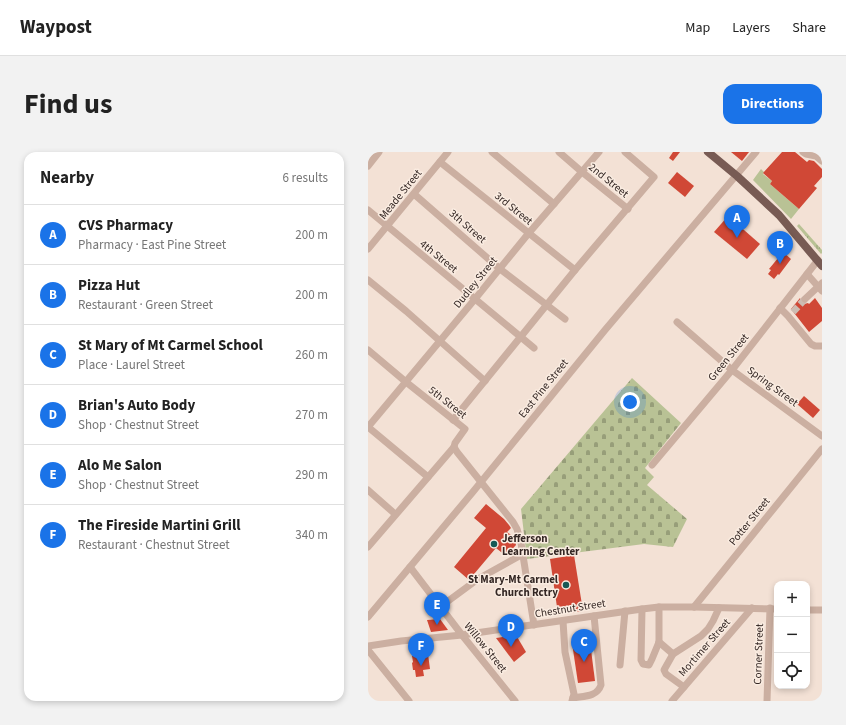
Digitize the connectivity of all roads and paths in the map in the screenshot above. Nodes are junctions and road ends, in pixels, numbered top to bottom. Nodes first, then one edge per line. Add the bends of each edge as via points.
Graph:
1 (379, 152) edge
2 (448, 152) edge
3 (492, 152) edge
4 (559, 152) edge
5 (599, 152) edge
6 (625, 152) edge
7 (708, 152) edge
8 (756, 152) edge
9 (803, 152) edge
10 (822, 161) edge
11 (440, 162) junction
12 (368, 166) edge
13 (582, 172) junction
14 (737, 176) junction
15 (414, 194) junction
16 (554, 204) junction
17 (628, 209) junction
18 (368, 210) edge
19 (387, 227) junction
20 (528, 234) junction
21 (368, 249) edge
22 (820, 263) edge
23 (500, 269) junction
24 (575, 270) junction
25 (807, 274) junction
26 (368, 280) edge
27 (821, 287) edge
28 (475, 299) junction
29 (805, 299) tunnel mouth
30 (547, 306) junction
31 (780, 308) junction
32 (565, 319) dead end
33 (677, 322) dead end
34 (521, 337) junction
35 (441, 341) junction
36 (822, 346) edge
37 (534, 348) dead end
38 (368, 350) edge
39 (732, 370) junction
40 (485, 381) junction
41 (406, 382) junction
42 (453, 420) junction
43 (369, 425) edge
44 (822, 436) edge
45 (454, 447) junction
46 (822, 449) edge
47 (652, 465) dead end
48 (428, 477) junction
49 (480, 481) junction
50 (368, 490) edge
51 (395, 514) junction
52 (368, 547) edge
53 (523, 554) junction
54 (410, 567) junction
55 (694, 606) junction
56 (440, 607) junction
57 (659, 607) junction
58 (719, 608) junction
59 (752, 608) junction
60 (774, 608) edge
61 (642, 609) junction
62 (810, 610) edge
63 (822, 610) edge
64 (625, 611) junction
65 (594, 616) junction
66 (368, 617) edge
67 (563, 621) junction
68 (534, 625) junction
69 (462, 635) junction
70 (659, 642) junction
71 (368, 646) edge
72 (368, 650) edge
73 (673, 654) junction
74 (620, 665) dead end
75 (684, 687) junction
76 (573, 699) edge
77 (409, 701) edge
78 (516, 701) edge
79 (672, 701) edge
80 (767, 701) edge

1 - 12 street
2 - 11 street, Meade Street
3 - 16 street
4 - 13 street, 2nd Street
5 - 13 street, Dudley Street
6 - 17 street via 654,177
7 - 14 main road
8 - 14 street, East Pine Street
9 - 10 street
11 - 15 street, Meade Street
11 - 20 street, 3rd Street
13 - 16 street, Dudley Street
13 - 17 street, 2nd Street
14 - 22 main road via 779,215
14 - 49 street, East Pine Street
15 - 19 street, Meade Street
15 - 23 street, 3th Street
16 - 20 street, Dudley Street
17 - 24 street
18 - 19 street, 4th Street
19 - 21 street, Meade Street
19 - 28 street, 4th Street
20 - 23 street, Dudley Street
20 - 24 street, 3rd Street
22 - 25 street, Green Street
23 - 28 street, Dudley Street
23 - 30 street, 3th Street
24 - 30 street
25 - 27 street
25 - 31 street, Green Street
26 - 35 street
27 - 29 street
28 - 34 street, 4th Street
28 - 35 street, Dudley Street
30 - 32 street, 3th Street
30 - 34 street
31 - 36 street via 790,314 811,344
31 - 39 street, Green Street
33 - 39 street, Spring Street
34 - 37 street, 4th Street
34 - 40 street
35 - 40 street
35 - 41 street, Dudley Street
38 - 41 street, 5th Street
39 - 44 street, Spring Street
39 - 47 street, Green Street
40 - 42 street
41 - 42 street, 5th Street
41 - 43 street, Dudley Street
42 - 45 street, 5th Street via 465,429
43 - 48 street
45 - 48 street
45 - 49 street
46 - 55 street, Potter Street
48 - 51 street
49 - 53 street via 513,522
49 - 54 street, East Pine Street
50 - 51 street
51 - 52 street
53 - 56 street via 478,579
53 - 68 street
54 - 56 street, Willow Street
54 - 66 street, East Pine Street
55 - 57 street, Chestnut Street
55 - 58 street, Chestnut Street
56 - 69 street, Willow Street
57 - 61 street, Chestnut Street
57 - 70 street
58 - 59 street, Chestnut Street
58 - 73 street via 701,636
59 - 60 street, Chestnut Street
59 - 75 street, Mortimer Street
60 - 80 street, Corner Street
61 - 64 street, Chestnut Street
61 - 70 street via 643,664 651,663
62 - 63 street
64 - 65 street, Chestnut Street
64 - 74 street
65 - 67 street, Chestnut Street
65 - 76 street via 600,689 591,695
67 - 68 street, Chestnut Street
67 - 76 street
68 - 69 street, Chestnut Street
69 - 71 street, Chestnut Street
69 - 78 street, Willow Street
70 - 73 street
72 - 77 street
73 - 75 street via 664,670
75 - 79 street, Mortimer Street

